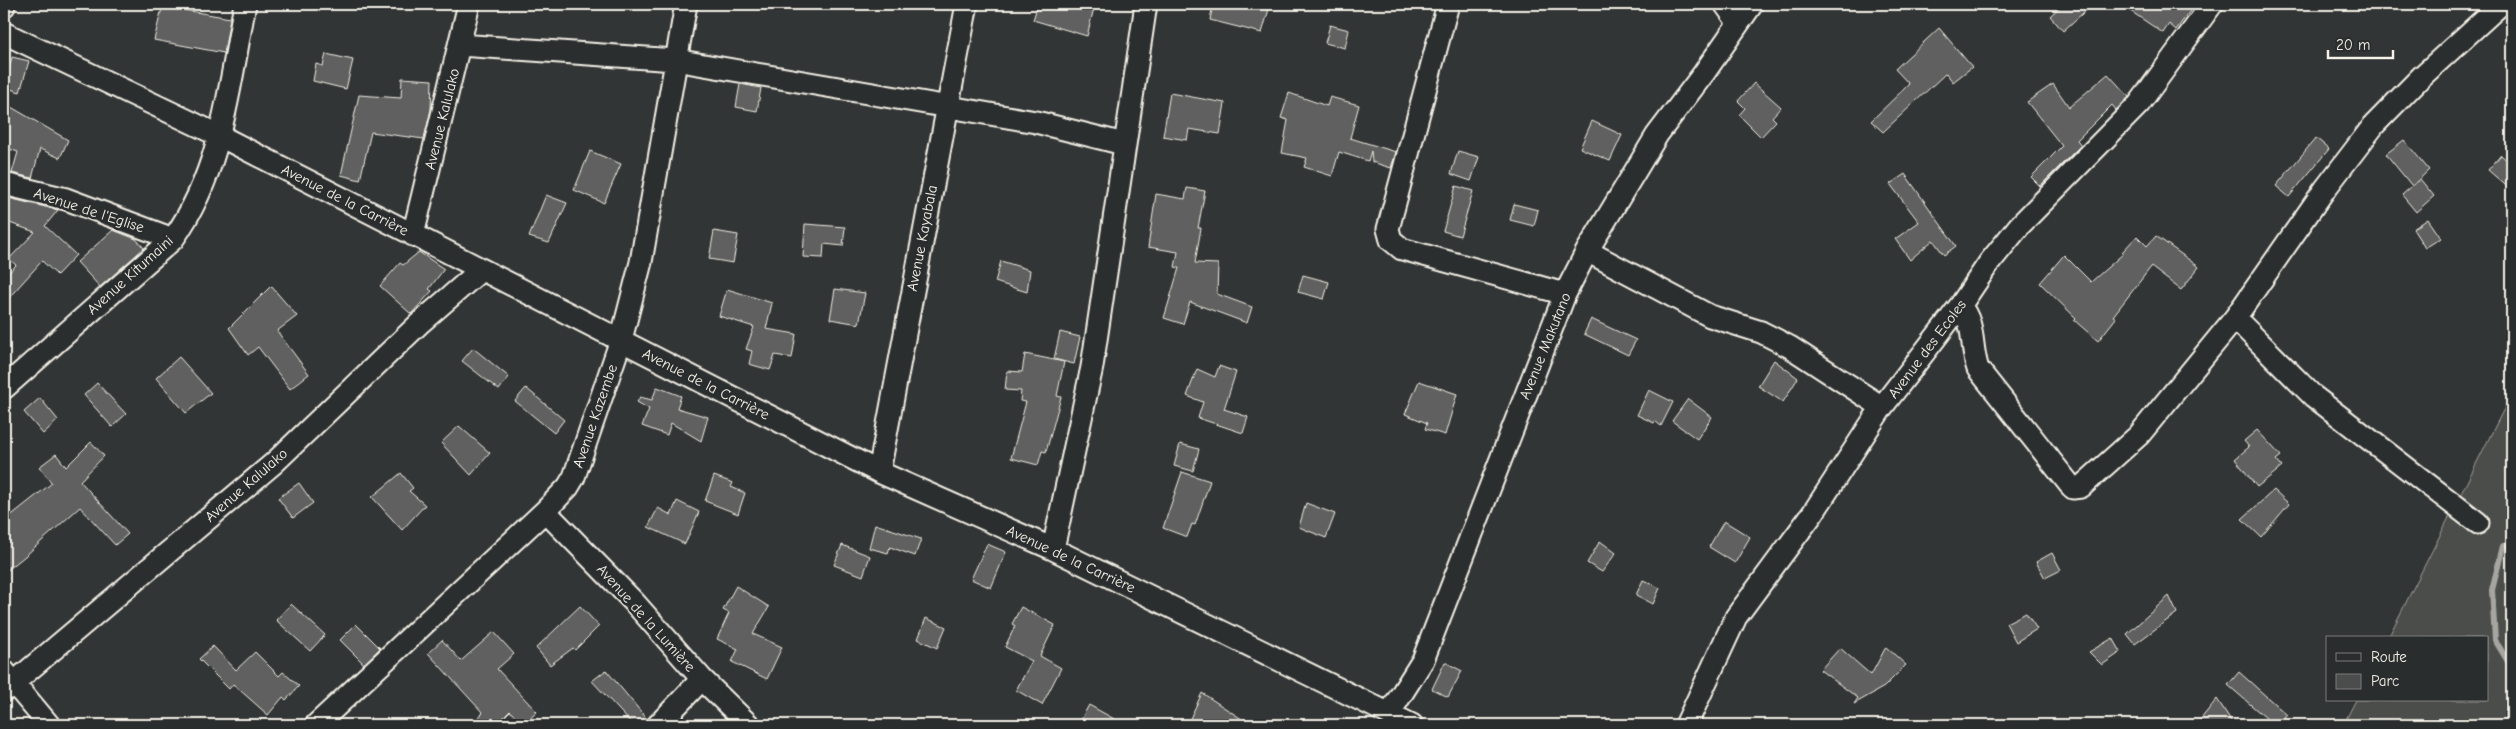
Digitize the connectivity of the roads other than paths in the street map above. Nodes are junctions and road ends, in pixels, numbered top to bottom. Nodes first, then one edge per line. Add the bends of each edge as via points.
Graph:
1 (245, 4) edge
2 (469, 4) edge
3 (686, 4) edge
4 (967, 4) edge
5 (1146, 4) edge
6 (1448, 4) edge
7 (1725, 4) edge
8 (1752, 4) edge
9 (2212, 4) edge
10 (2501, 4) edge
11 (1738, 22) junction
12 (4, 33) edge
13 (460, 45) junction
14 (675, 60) junction
15 (947, 106) junction
16 (220, 136) junction
17 (1124, 144) junction
18 (4, 184) edge
19 (413, 235) junction
20 (173, 239) junction
21 (1587, 251) junction
22 (481, 270) junction
23 (1565, 294) junction
24 (1960, 306) junction
25 (2235, 318) junction
26 (621, 340) junction
27 (4, 388) edge
28 (1882, 407) junction
29 (878, 472) junction
30 (545, 511) junction
31 (2478, 523) dead end
32 (1053, 549) junction
33 (702, 679) junction
34 (7, 681) edge
35 (1389, 714) junction
36 (49, 725) edge
37 (316, 725) edge
38 (658, 725) edge
39 (748, 725) edge
40 (1411, 725) edge
41 (1686, 725) edge

1 - 16 street, Avenue Kitumaini
2 - 13 street, Avenue Kalulako
3 - 14 street, Avenue Kazembe
4 - 15 street, Avenue Kayabala
5 - 17 street
6 - 23 street via 1388,229 1391,240 1402,249
7 - 11 street
8 - 11 street, Avenue Makutano
9 - 24 street, Avenue des Ecoles via 2139,104 2020,225 1989,262
10 - 25 street via 2374,125
11 - 21 street, Avenue Makutano via 1657,135
12 - 16 street, Avenue de la Carrière
13 - 14 street
13 - 19 street, Avenue Kalulako
14 - 15 street
14 - 26 street, Avenue Kazembe via 641,262
15 - 17 street via 1036,122
15 - 29 street, Avenue Kayabala
16 - 19 street, Avenue de la Carrière
16 - 20 street, Avenue Kitumaini via 191,212
17 - 32 street via 1092,367
18 - 20 street, Avenue de l'Eglise via 66,199
19 - 22 street, Avenue de la Carrière
20 - 27 street, Avenue Kitumaini
21 - 23 street, Avenue Makutano
21 - 28 street via 1710,316 1762,332
22 - 26 street, Avenue de la Carrière
22 - 34 street, Avenue Kalulako via 421,322 274,463
23 - 35 street, Avenue Makutano via 1423,660
24 - 25 street via 1971,322 1973,355 1978,368 2070,485 2077,488 2091,481 2139,435
24 - 28 street, Avenue des Ecoles
25 - 31 street via 2313,396
26 - 29 street, Avenue de la Carrière
26 - 30 street, Avenue Kazembe via 574,477
28 - 41 street, Avenue des Ecoles via 1813,513 1736,618
29 - 32 street, Avenue de la Carrière
30 - 33 street, Avenue de la Lumière via 634,602
30 - 37 street, Avenue Kazembe
32 - 35 street, Avenue de la Carrière
33 - 38 street
33 - 39 street, Avenue de la Lumière
34 - 36 street
35 - 40 street, Avenue de la Carrière

